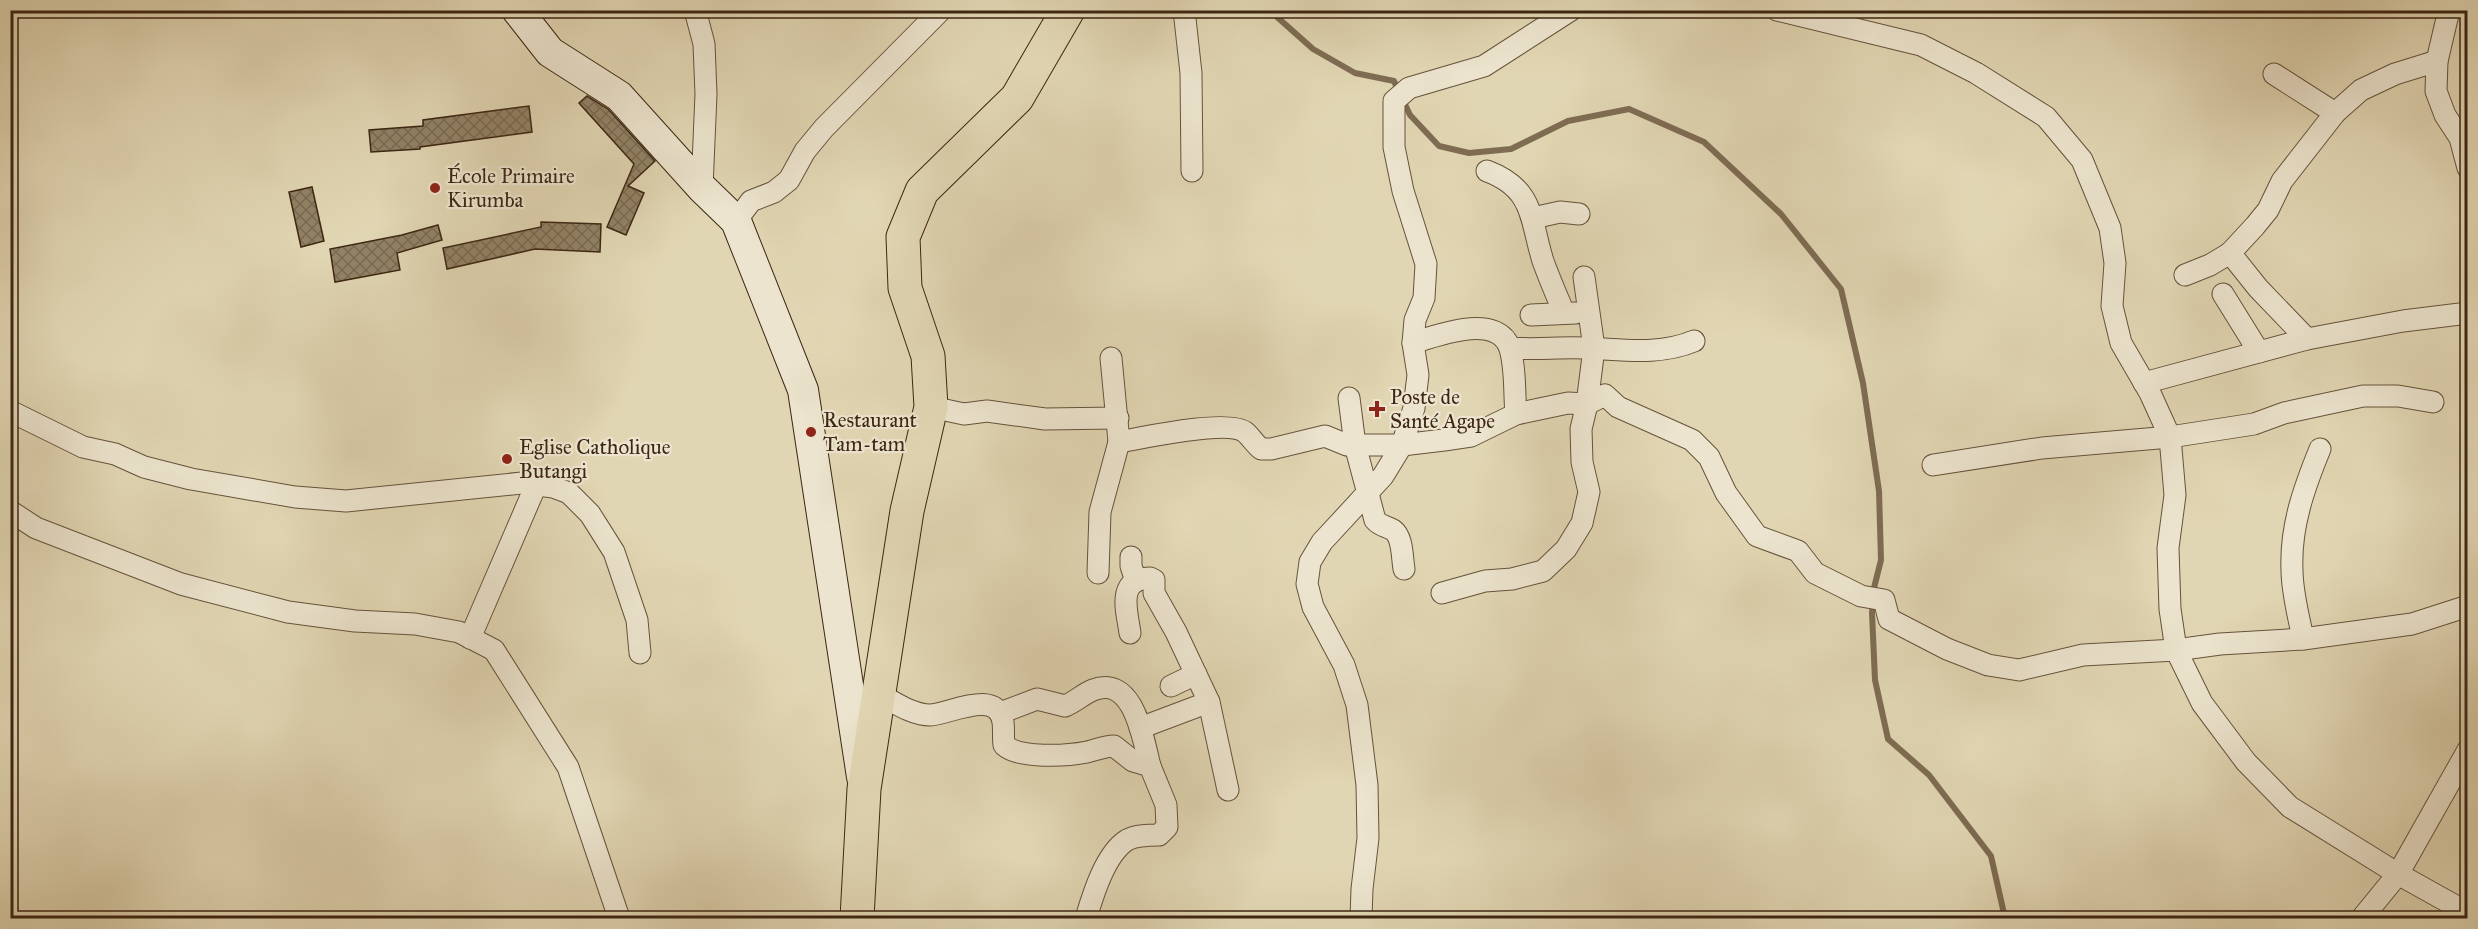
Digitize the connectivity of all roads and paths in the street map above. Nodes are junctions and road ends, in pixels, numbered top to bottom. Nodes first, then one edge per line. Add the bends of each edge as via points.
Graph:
1 (517, 10) edge
2 (695, 10) edge
3 (941, 10) edge
4 (1068, 10) edge
5 (1184, 10) edge
6 (1572, 10) edge
7 (1777, 10) edge
8 (2449, 10) edge
9 (2437, 61) junction
10 (2274, 74) dead end
11 (2335, 113) junction
12 (2468, 168) edge
13 (1192, 171) dead end
14 (1487, 171) dead end
15 (702, 188) junction
16 (1579, 214) dead end
17 (1533, 218) junction
18 (736, 221) junction
19 (2230, 253) junction
20 (2185, 275) dead end
21 (1584, 277) dead end
22 (2223, 294) dead end
23 (1588, 312) junction
24 (1564, 313) junction
25 (2468, 313) edge
26 (1530, 315) dead end
27 (2307, 339) junction
28 (1694, 341) dead end
29 (1413, 343) junction
30 (1510, 348) junction
31 (1594, 348) junction
32 (2259, 352) junction
33 (1112, 358) dead end
34 (2144, 382) junction
35 (1349, 398) dead end
36 (2433, 402) dead end
37 (1587, 404) junction
38 (931, 407) junction
39 (10, 411) edge
40 (1516, 414) junction
41 (1118, 417) junction
42 (2170, 436) junction
43 (1119, 442) junction
44 (1355, 445) junction
45 (1402, 445) junction
46 (2320, 449) dead end
47 (1933, 465) dead end
48 (536, 485) junction
49 (1366, 492) junction
50 (10, 511) edge
51 (1131, 557) dead end
52 (1404, 569) dead end
53 (1098, 573) dead end
54 (1136, 580) junction
55 (1442, 593) dead end
56 (2468, 606) edge
57 (1130, 633) dead end
58 (470, 638) junction
59 (2303, 639) junction
60 (2176, 650) junction
61 (640, 653) dead end
62 (1196, 674) junction
63 (1171, 686) dead end
64 (879, 694) junction
65 (1209, 702) junction
66 (1000, 713) junction
67 (1140, 728) junction
68 (2468, 750) edge
69 (1150, 766) junction
70 (864, 789) junction
71 (1228, 790) dead end
72 (2397, 874) junction
73 (2468, 913) edge
74 (619, 918) edge
75 (857, 918) edge
76 (1086, 918) edge
77 (1361, 918) edge
78 (2362, 918) edge

1 - 15 street via 550,52 620,96
2 - 15 street via 704,44 706,94
3 - 18 street via 824,128 789,180 774,192 751,201
4 - 38 highway via 1017,98 922,190 903,237 905,288 928,357
5 - 13 street via 1191,73
6 - 29 street via 1484,66 1401,95 1394,147 1426,264 1424,298 1415,320
7 - 34 street via 1921,45 1976,73 2046,117 2082,160 2110,228 2115,263 2112,306 2121,343
8 - 9 street
9 - 11 street via 2361,90
9 - 12 street via 2436,91 2460,138
10 - 11 street
11 - 19 street via 2282,181 2268,210
14 - 17 street via 1505,178 1526,201
15 - 18 street
16 - 17 street via 1560,212
17 - 24 street via 1543,261
18 - 70 street via 802,390
19 - 20 street
19 - 27 street
21 - 23 street
22 - 32 street
23 - 24 street
23 - 31 street
24 - 26 street
25 - 27 street
27 - 32 street
28 - 31 street via 1654,351
29 - 30 street via 1479,328 1497,332
29 - 45 street via 1418,375 1414,408
30 - 31 street
30 - 40 street
31 - 37 street
32 - 34 street
33 - 41 street
34 - 42 street
35 - 44 street
36 - 42 street via 2363,396 2284,413 2254,424
37 - 40 street via 1568,403
37 - 55 street via 1580,445 1589,492 1582,523 1566,549 1543,571 1512,579 1485,580
37 - 60 street via 1605,395 1618,407 1692,441 1709,457 1726,494 1757,536 1798,551 1815,573 1861,596 1884,600 1889,619 1947,649 1988,665 2019,670 2083,655
38 - 41 street via 964,414 987,411 1045,419
38 - 64 highway via 907,512
39 - 48 street via 83,447 116,454 144,467 296,497 346,501 522,483
40 - 45 street via 1471,436
41 - 43 street
42 - 47 street via 2042,448
42 - 60 street via 2175,495 2168,548 2169,589
43 - 44 street via 1230,427 1245,432 1261,449 1325,436
43 - 53 street via 1100,512
44 - 45 street
44 - 49 street
45 - 49 street via 1383,476
46 - 59 street via 2295,522 2292,571
48 - 58 street
48 - 61 street via 568,493 590,514 614,552 637,620
49 - 52 street via 1375,520 1399,538
49 - 77 street via 1322,542 1310,562 1307,584 1313,607 1344,665 1357,705 1367,785 1368,838
50 - 58 street via 36,528 181,584 288,612 416,624 459,632
51 - 54 street
54 - 57 street via 1125,602
54 - 62 street via 1154,580 1154,593
56 - 59 street via 2412,624
58 - 74 street via 494,650 568,767
59 - 60 street
60 - 72 street via 2202,703 2246,762 2289,807
62 - 63 street
62 - 65 street
64 - 66 street via 909,710 929,715 982,703
64 - 70 highway
65 - 67 street
65 - 71 street
66 - 67 street via 1037,699 1065,706 1095,689 1115,689 1128,697
66 - 69 street via 1004,745 1010,750 1034,755 1085,753 1114,746 1127,758
67 - 69 street
68 - 72 street
69 - 76 street via 1166,805 1167,827 1159,835 1127,840 1109,859
70 - 75 highway
72 - 73 street
72 - 78 street

